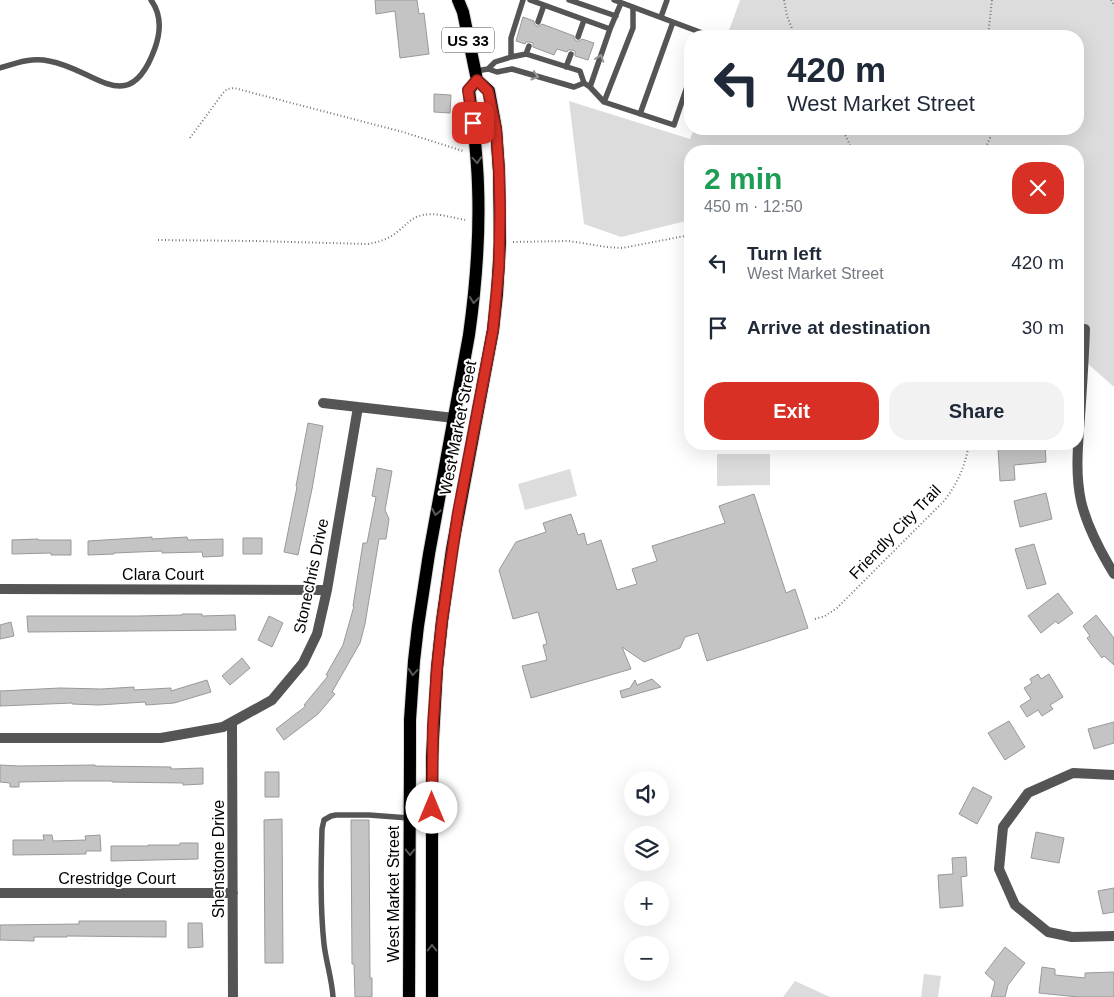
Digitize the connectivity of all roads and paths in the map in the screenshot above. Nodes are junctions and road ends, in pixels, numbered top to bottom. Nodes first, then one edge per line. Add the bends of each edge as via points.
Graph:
1 (152, 0) edge
2 (523, 0) edge
3 (530, 0) edge
4 (569, 0) edge
5 (614, 0) edge
6 (667, 0) edge
7 (784, 0) edge
8 (992, 0) edge
9 (1111, 0) edge
10 (461, 1) edge
11 (621, 2) junction
12 (544, 5) junction
13 (1114, 5) edge
14 (633, 7) junction
15 (616, 16) junction
16 (661, 17) junction
17 (584, 20) junction
18 (538, 22) dead end
19 (673, 22) junction
20 (610, 29) junction
21 (694, 30) edge
22 (793, 30) edge
23 (989, 30) edge
24 (578, 37) dead end
25 (529, 46) dead end
26 (526, 54) junction
27 (571, 54) dead end
28 (511, 57) junction
29 (566, 67) junction
30 (0, 68) edge
31 (480, 73) junction
32 (584, 83) junction
33 (590, 87) junction
34 (684, 96) edge
35 (604, 102) junction
36 (640, 114) junction
37 (190, 138) dead end
38 (477, 157) junction
39 (478, 222) junction
40 (684, 236) edge
41 (158, 240) dead end
42 (500, 243) junction
43 (1085, 329) dead end
44 (1084, 346) edge
45 (323, 403) dead end
46 (358, 407) junction
47 (454, 418) junction
48 (968, 450) edge
49 (1078, 450) edge
50 (1114, 574) edge
51 (0, 589) edge
52 (327, 590) junction
53 (815, 619) dead end
54 (232, 722) junction
55 (0, 738) edge
56 (1114, 776) edge
57 (410, 818) junction
58 (0, 893) edge
59 (234, 893) junction
60 (1114, 936) edge
61 (233, 997) edge
62 (334, 997) edge
63 (410, 997) edge
64 (432, 997) edge

1 - 30 lane via 159,17 159,35 145,69 131,84 110,85 63,64 45,60 24,61
2 - 28 lane via 510,38
3 - 12 lane
4 - 15 lane
5 - 11 lane
6 - 16 lane
7 - 22 path
8 - 23 path
9 - 13 path
10 - 31 main road, West Market Street / US 33
11 - 14 lane
11 - 15 lane
12 - 17 lane
12 - 18 lane
14 - 16 lane
14 - 35 lane via 633,28
15 - 20 lane
16 - 19 lane
17 - 20 lane
17 - 24 lane
19 - 21 lane
19 - 36 lane
33 -> 20 lane
25 - 26 lane
26 - 28 lane
26 - 29 lane
27 - 29 lane
28 - 31 lane via 494,62
29 - 32 lane via 580,71
31 -> 32 lane via 512,69 574,87
31 - 38 main road, West Market Street via 468,90
31 - 42 main road, West Market Street / US 33 via 494,118
32 - 33 lane
33 - 35 lane
34 - 36 lane via 674,125
35 - 36 lane
37 - 38 path via 223,92 234,88 402,132
38 -> 39 main road, West Market Street
39 - 41 path via 423,215 388,238 368,244
39 -> 47 main road, West Market Street via 473,307
40 - 42 path via 622,248 569,241
64 -> 42 main road, West Market Street / US 33 via 432,757 437,668 452,549 493,330
43 - 44 street
45 - 46 street
46 - 47 street
46 - 52 street, Stonechris Drive
47 -> 57 main road, West Market Street via 418,626 410,720
48 - 53 path, Friendly City Trail via 959,478 944,501 837,608
49 - 50 street via 1078,475 1086,519
51 - 52 street, Clara Court
52 - 54 street, Stonechris Drive via 317,634 303,663 272,700
54 - 55 street, Stonechris Drive via 223,727 161,738
54 - 59 street, Shenstone Drive
56 - 60 street via 1073,773 1028,793 1003,827 999,869 1015,905 1048,932 1072,937
57 - 62 lane via 336,815 324,820 322,908
57 -> 63 main road, West Market Street
58 - 59 street, Crestridge Court
59 - 61 street, Shenstone Drive

